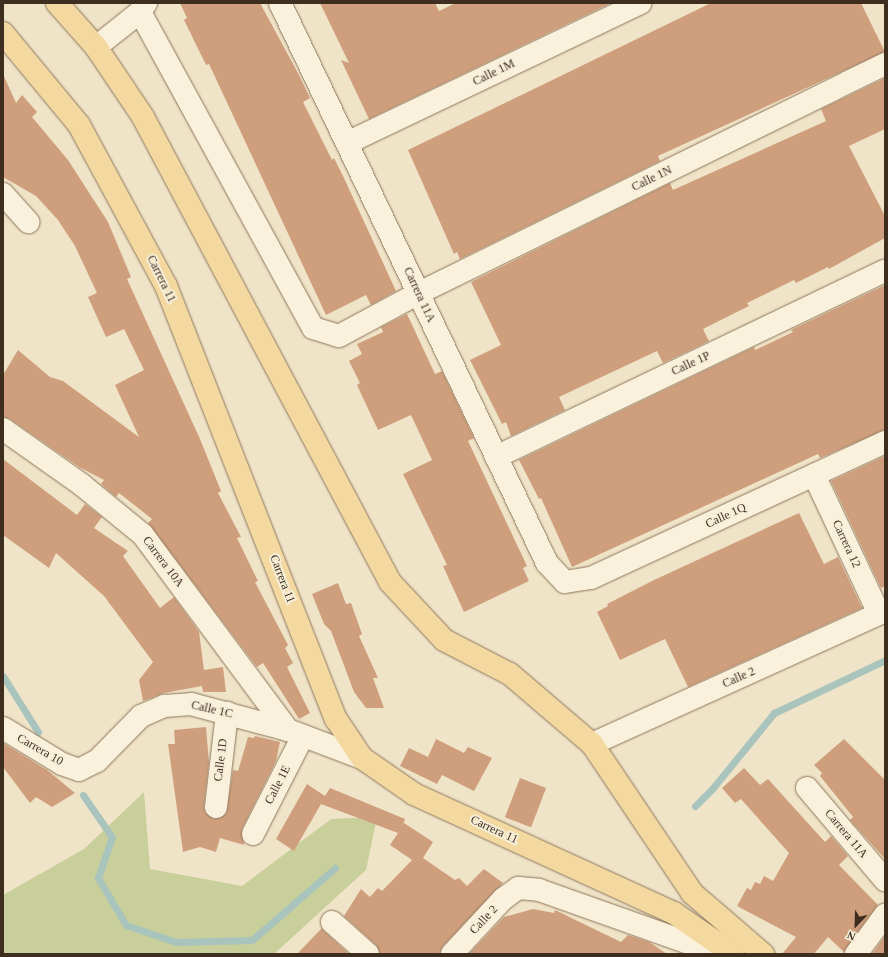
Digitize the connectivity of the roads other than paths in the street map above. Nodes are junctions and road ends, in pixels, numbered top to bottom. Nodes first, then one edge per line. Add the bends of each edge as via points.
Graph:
1 (57, 3) edge
2 (280, 3) edge
3 (640, 3) edge
4 (143, 8) edge
5 (3, 33) edge
6 (96, 47) junction
7 (885, 64) edge
8 (347, 143) junction
9 (3, 194) edge
10 (28, 222) dead end
11 (885, 271) edge
12 (419, 293) junction
13 (3, 429) edge
14 (885, 442) edge
15 (496, 456) junction
16 (814, 475) junction
17 (565, 582) joint
18 (882, 612) edge
19 (227, 713) junction
20 (3, 728) edge
21 (295, 733) junction
22 (592, 744) junction
23 (362, 758) junction
24 (79, 770) joint
25 (807, 788) dead end
26 (216, 807) dead end
27 (253, 834) dead end
28 (885, 880) edge
29 (692, 893) junction
30 (674, 912) junction
31 (885, 914) edge
32 (332, 922) dead end
33 (368, 954) edge
34 (452, 954) edge
35 (720, 954) edge
36 (732, 954) edge
37 (763, 954) edge
38 (856, 954) edge

1 - 6 main road
2 - 8 street, Carrera 11A
3 - 8 street, Calle 1M
4 - 6 street
4 - 12 street, Calle 1N via 313,328 339,336
5 - 23 main road, Carrera 11 via 79,125 166,286 336,719
6 - 22 main road via 143,117 390,582 444,640 510,674
7 - 12 street, Calle 1N
8 - 12 street, Carrera 11A
9 - 10 street
11 - 15 street, Calle 1P
12 - 15 street, Carrera 11A
13 - 21 street, Carrera 10A via 82,485 143,535
14 - 16 street, Calle 1Q
15 - 17 street, Carrera 11A via 547,563
16 - 17 street, Calle 1Q via 591,578
16 - 18 street, Carrera 12
18 - 22 street, Calle 2
19 - 21 street, Calle 1C
19 - 24 street, Calle 1C via 192,704 164,706 141,716 97,761
19 - 26 street, Calle 1D
20 - 24 street, Carrera 10 via 62,764
21 - 23 street, Calle 1C
21 - 27 street, Calle 1E
22 - 29 main road
23 - 30 main road, Carrera 11 via 414,794
25 - 28 street, Carrera 11A
29 - 30 main road
29 - 37 main road
30 - 36 main road, Carrera 11
31 - 38 street
32 - 33 street
34 - 35 street, Calle 2 via 503,899 518,888 539,890

